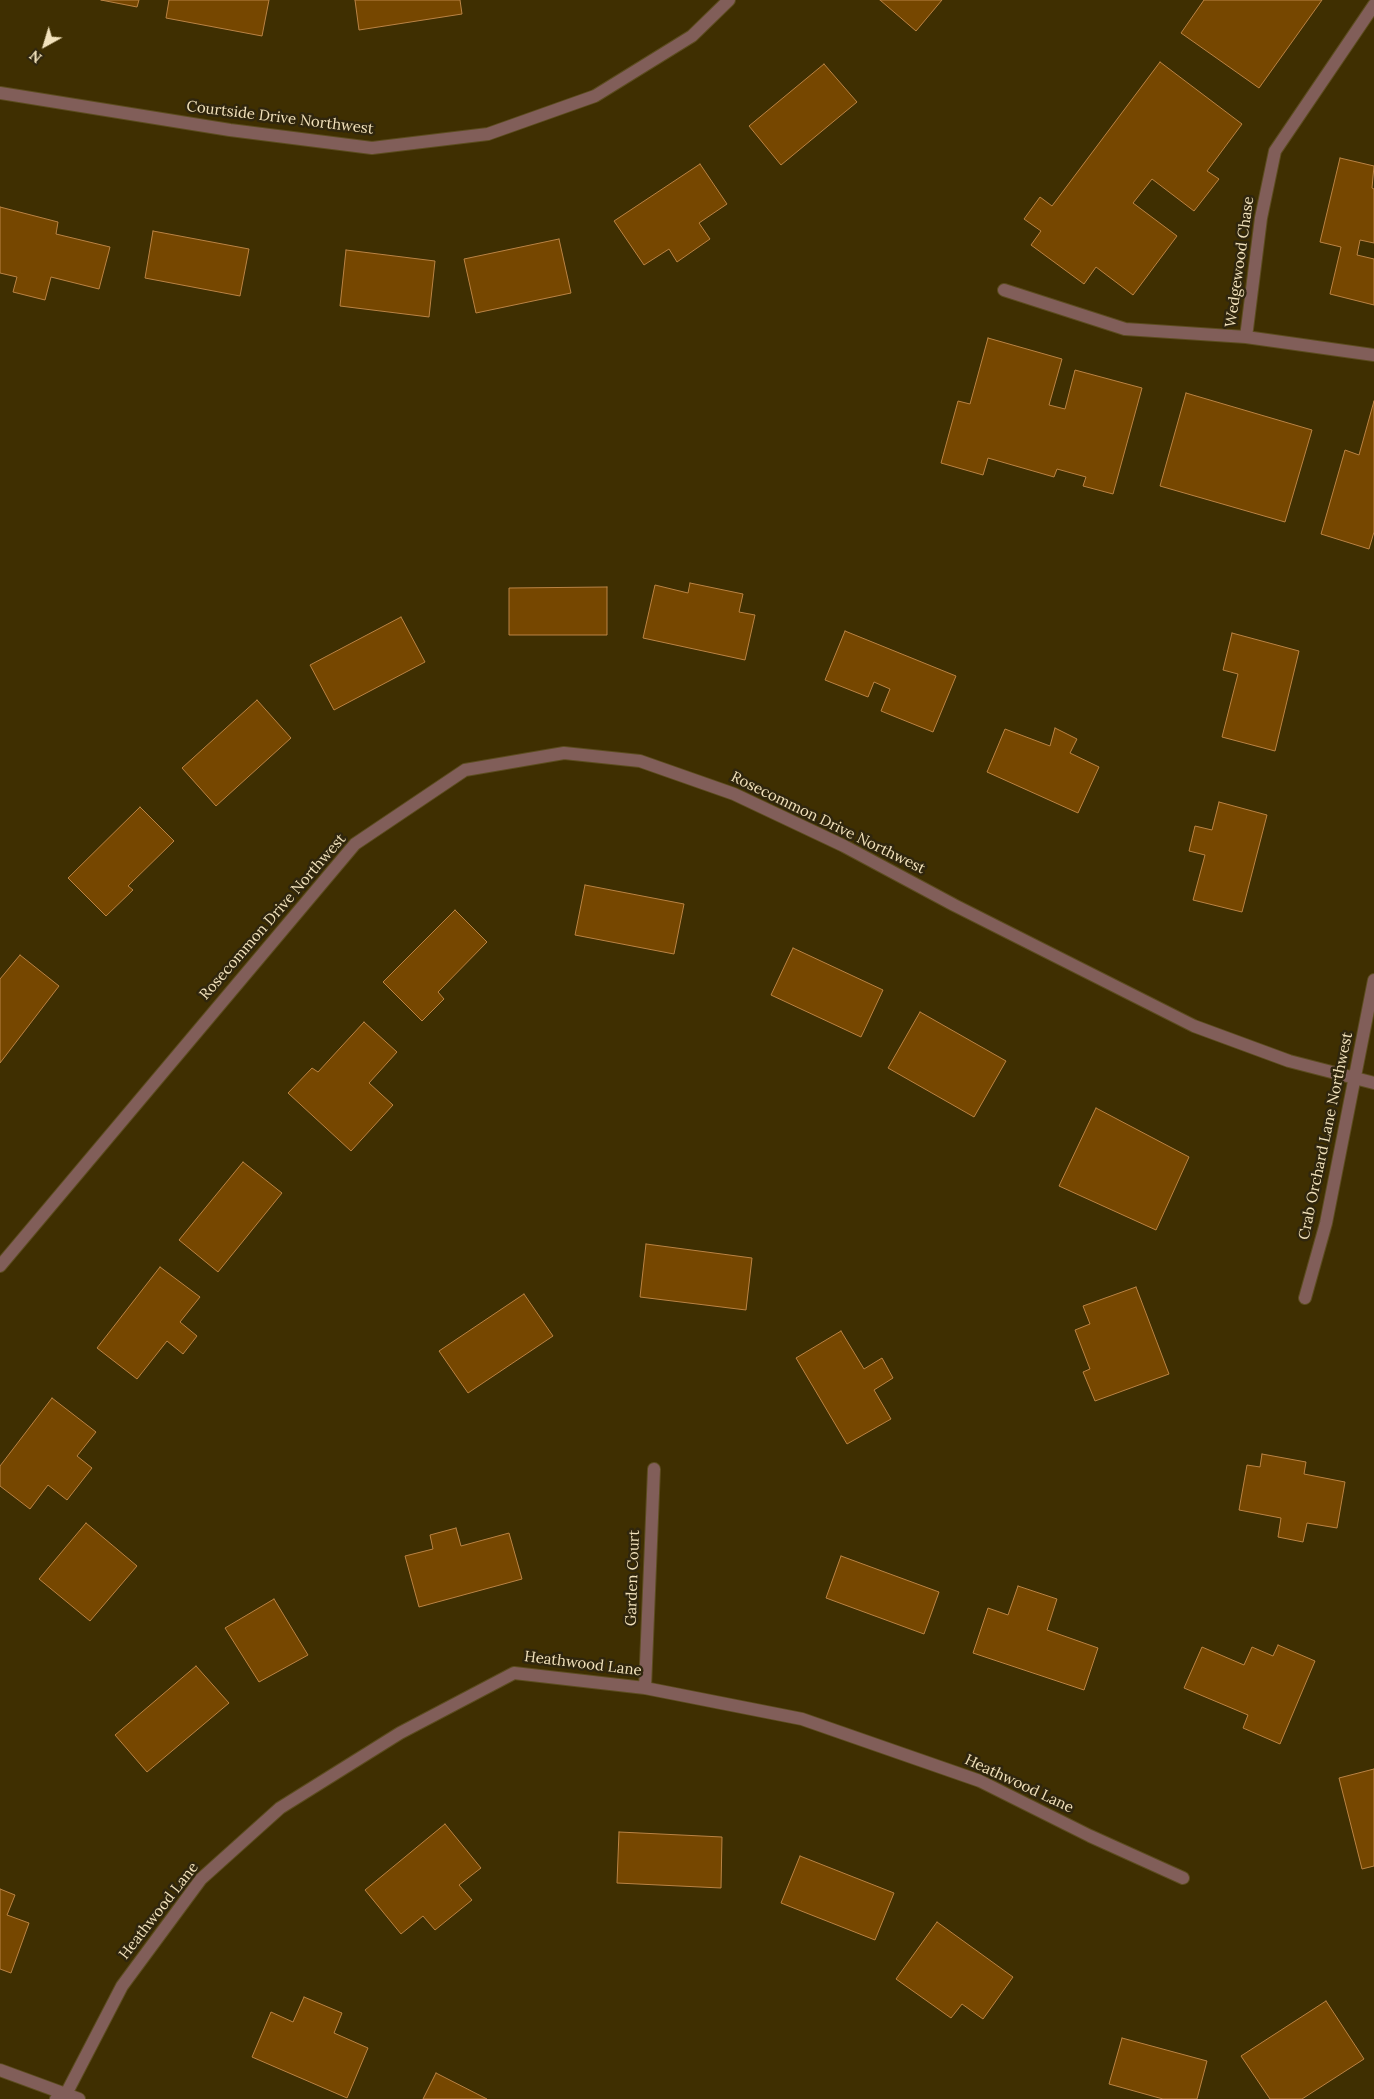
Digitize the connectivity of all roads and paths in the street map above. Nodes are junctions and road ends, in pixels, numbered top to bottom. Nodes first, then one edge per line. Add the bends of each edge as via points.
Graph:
1 (729, 0) edge
2 (1374, 5) edge
3 (0, 93) edge
4 (1004, 290) dead end
5 (1246, 337) junction
6 (1374, 355) edge
7 (1374, 980) edge
8 (1356, 1077) junction
9 (1374, 1084) edge
10 (0, 1266) edge
11 (1305, 1298) dead end
12 (654, 1469) dead end
13 (645, 1688) junction
14 (1182, 1878) dead end
15 (0, 2070) edge
16 (64, 2097) edge
17 (79, 2099) edge

1 - 3 street, Courtside Drive Northwest via 692,36 595,96 488,134 372,148 230,130
2 - 5 street, Wedgewood Chase via 1275,151 1261,218
4 - 5 street, Wedgewood Chase via 1124,329
5 - 6 street
7 - 8 street, Crab Orchard Lane Northwest
8 - 9 street, Rosecommon Drive Northwest
8 - 10 street, Rosecommon Drive Northwest via 1288,1061 1194,1026 844,846 734,794 640,761 564,753 465,770 355,844
8 - 11 street, Crab Orchard Lane Northwest via 1326,1223
12 - 13 street, Garden Court
13 - 14 street, Heathwood Lane via 802,1719 980,1781
13 - 16 street, Heathwood Lane via 514,1673 400,1733 280,1808 201,1879 122,1986
15 - 16 street
16 - 17 street

